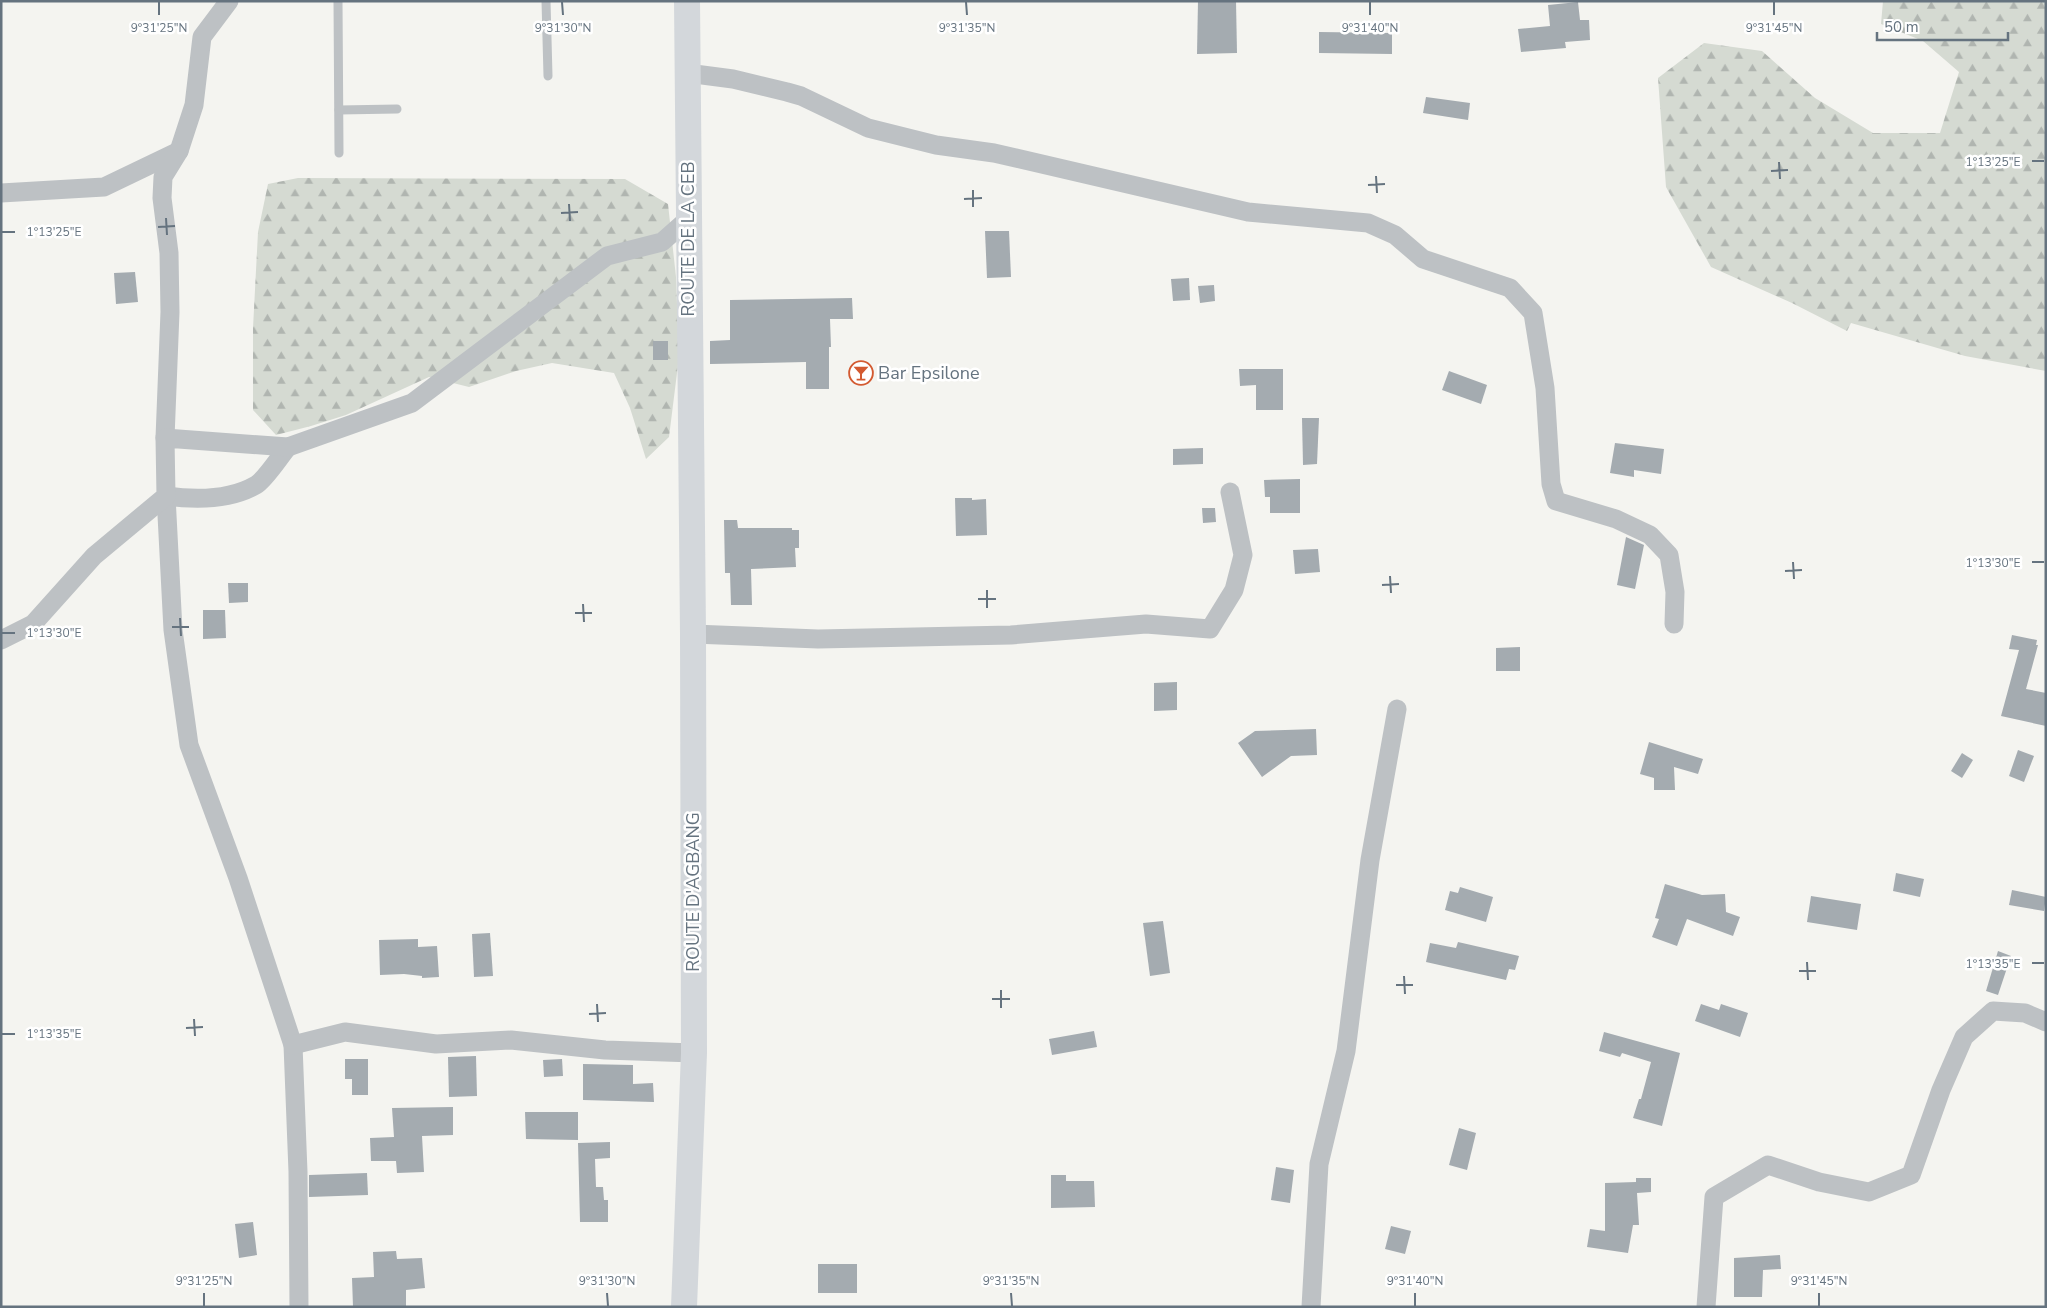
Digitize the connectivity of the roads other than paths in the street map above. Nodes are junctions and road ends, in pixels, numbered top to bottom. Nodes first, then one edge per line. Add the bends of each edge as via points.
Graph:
1 (228, 1) edge
2 (338, 1) edge
3 (546, 1) edge
4 (687, 1) edge
5 (687, 73) junction
6 (548, 76) dead end
7 (397, 109) dead end
8 (339, 110) junction
9 (179, 151) junction
10 (339, 153) dead end
11 (1, 194) edge
12 (688, 219) junction
13 (165, 438) junction
14 (288, 447) junction
15 (690, 477) joint
16 (1230, 492) dead end
17 (166, 496) junction
18 (1674, 624) dead end
19 (692, 634) junction
20 (1, 640) edge
21 (1397, 710) dead end
22 (2046, 1022) edge
23 (293, 1045) junction
24 (694, 1053) junction
25 (299, 1307) edge
26 (684, 1307) edge
27 (1311, 1307) edge
28 (1706, 1307) edge

1 - 9 street via 202,37 194,105
2 - 8 lane
3 - 6 lane
4 - 5 main road, ROUTE DE LA CEB
5 - 12 main road, ROUTE DE LA CEB
5 - 18 street via 733,79 801,96 868,128 936,146 994,153 1248,212 1368,223 1395,235 1422,259 1510,288 1533,313 1544,388 1551,484 1556,501 1616,519 1650,535 1669,555 1675,592
7 - 8 lane
8 - 10 lane
9 - 11 street via 104,187
9 - 13 street via 163,177 170,312
12 - 14 street via 662,242 607,256 412,403
12 - 15 main road, ROUTE DE LA CEB
13 - 14 street
13 - 17 street
14 - 17 street via 258,485 231,495 187,499
15 - 19 main road, ROUTE D'AGBANG
16 - 19 street via 1243,555 1234,590 1210,629 1146,624 1011,635 818,639
17 - 20 street via 94,556 33,624
17 - 23 street via 173,630 189,745 238,878
19 - 24 main road, ROUTE D'AGBANG
21 - 27 street via 1370,860 1346,1051 1319,1164
22 - 28 street via 2025,1013 1993,1011 1964,1037 1911,1175 1868,1192 1819,1182 1768,1165 1714,1197
23 - 24 street via 345,1032 436,1044 511,1040 605,1050
23 - 25 street
24 - 26 main road, ROUTE D'AGBANG

